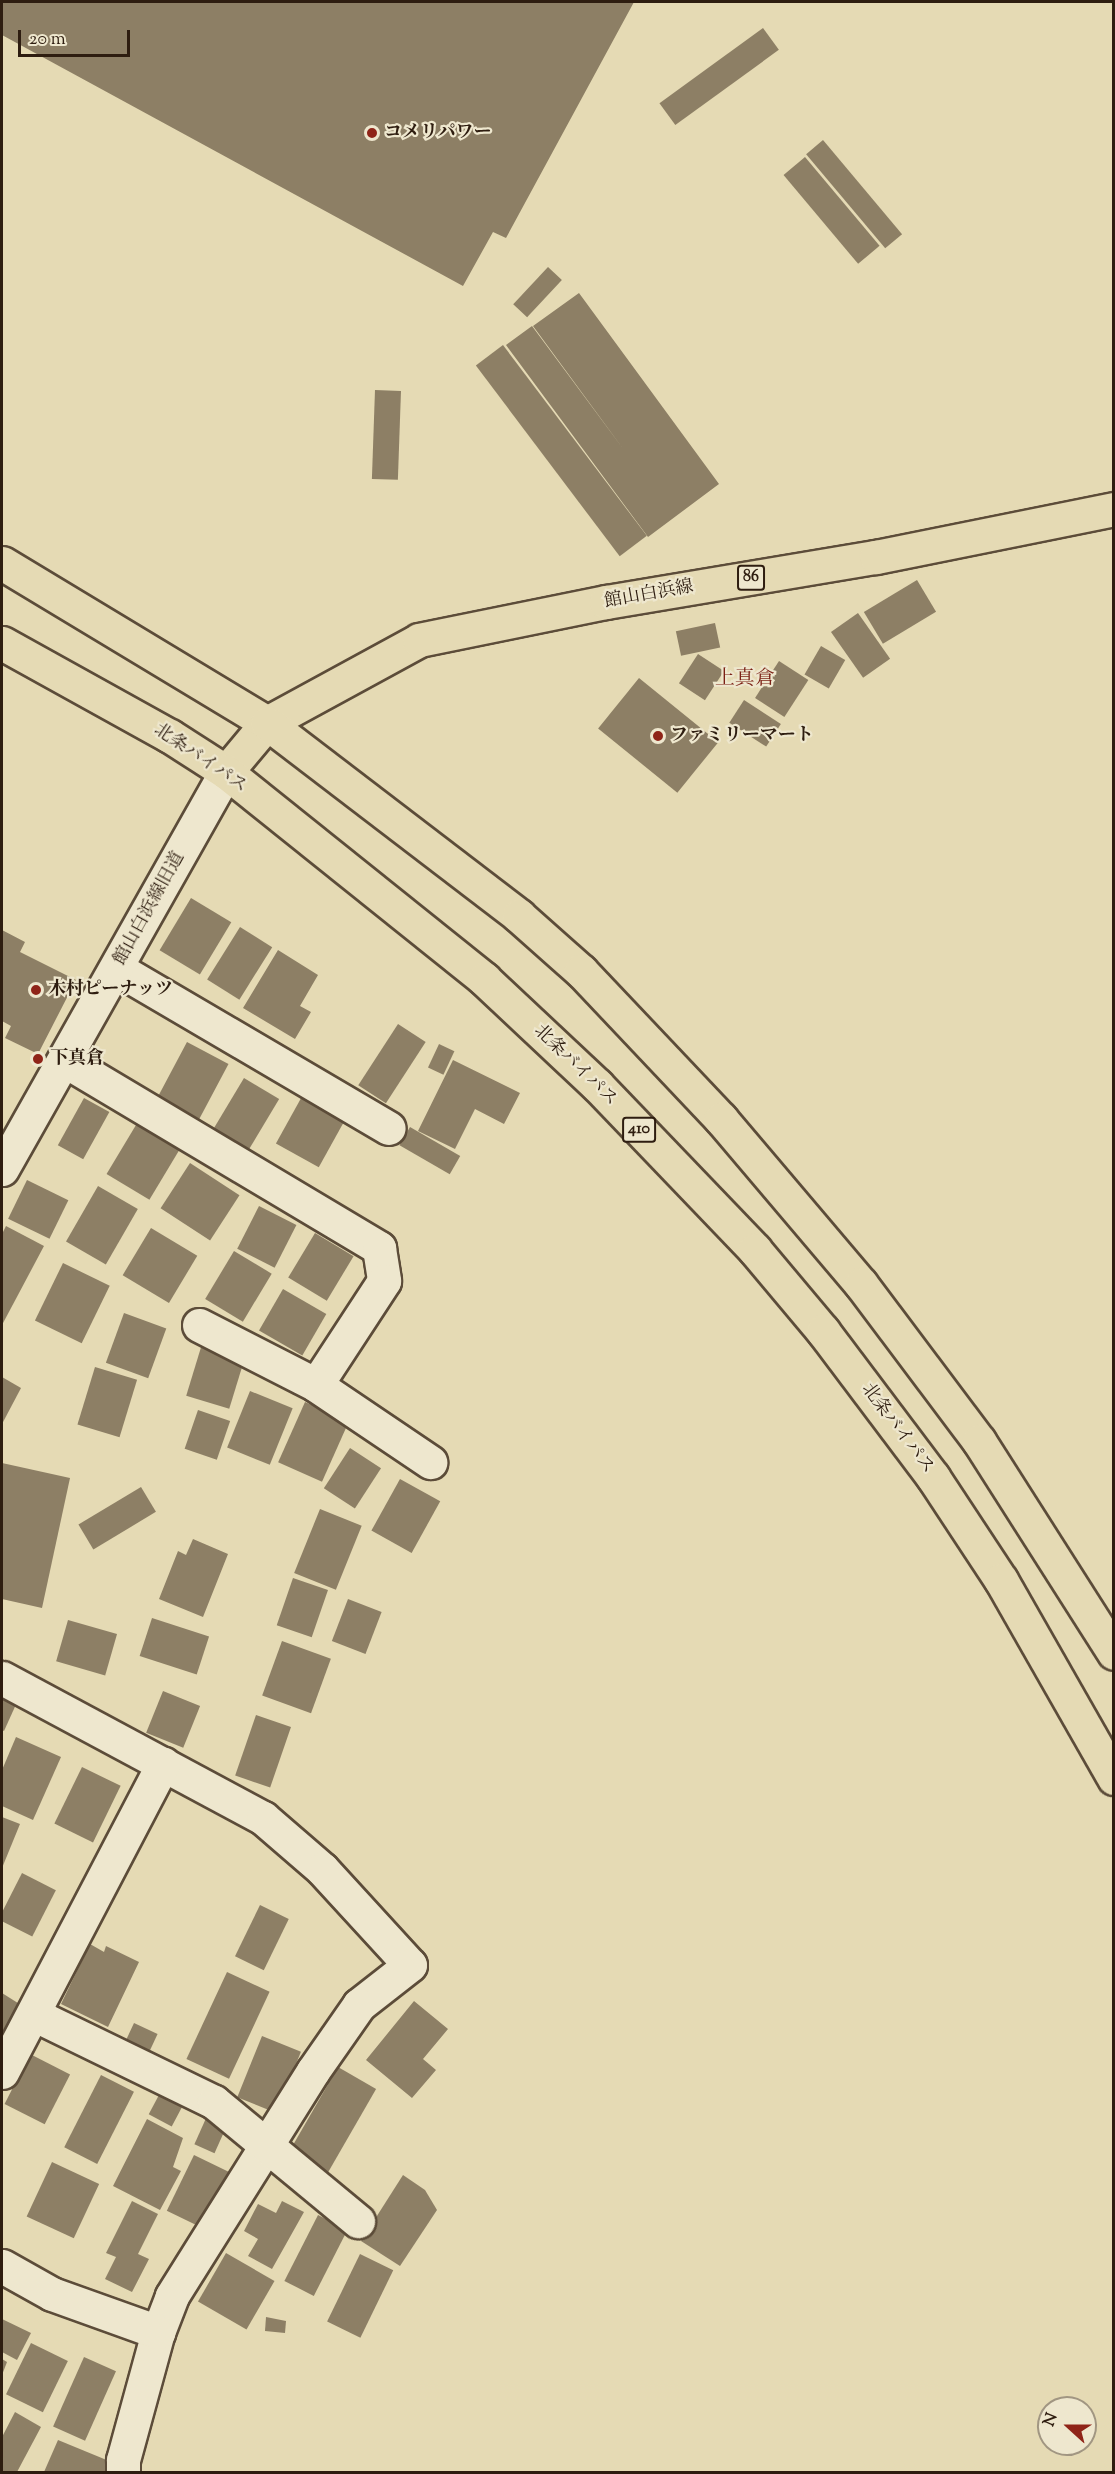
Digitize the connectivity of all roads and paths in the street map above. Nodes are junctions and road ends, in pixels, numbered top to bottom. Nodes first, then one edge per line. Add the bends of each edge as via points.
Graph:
1 (1113, 509) edge
2 (2, 564) edge
3 (2, 643) edge
4 (267, 723) junction
5 (226, 772) junction
6 (116, 968) junction
7 (64, 1060) junction
8 (389, 1128) dead end
9 (2, 1169) edge
10 (199, 1325) dead end
11 (316, 1385) junction
12 (430, 1462) dead end
13 (1113, 1653) edge
14 (2, 1678) edge
15 (163, 1764) junction
16 (1113, 1778) edge
17 (33, 2014) junction
18 (2, 2072) edge
19 (267, 2143) junction
20 (358, 2221) dead end
21 (2, 2266) edge
22 (158, 2332) junction
23 (123, 2472) edge

1 - 4 main road, 館山白浜線 / 86 via 876,557 606,602 419,640
2 - 4 main road
3 - 5 main road, 北条バイパス / 410 via 170,736
4 - 5 main road, 館山白浜線 / 86
4 - 13 main road via 519,916 645,1034 861,1284 979,1441
5 - 6 street, 館山白浜線旧道
5 - 16 main road, 北条バイパス / 410 via 484,979 597,1085 754,1250 823,1331 933,1477 1001,1580
6 - 7 street, 館山白浜線旧道
6 - 8 street
7 - 9 street, 館山白浜線旧道
7 - 11 street via 379,1248 384,1281
10 - 11 street
11 - 12 street
14 - 15 street
15 - 17 street
15 - 19 street via 264,1818 322,1869 410,1965 359,2005
17 - 18 street
17 - 19 street via 214,2102
19 - 20 street
19 - 22 street via 172,2296
21 - 22 street via 52,2294
22 - 23 street

